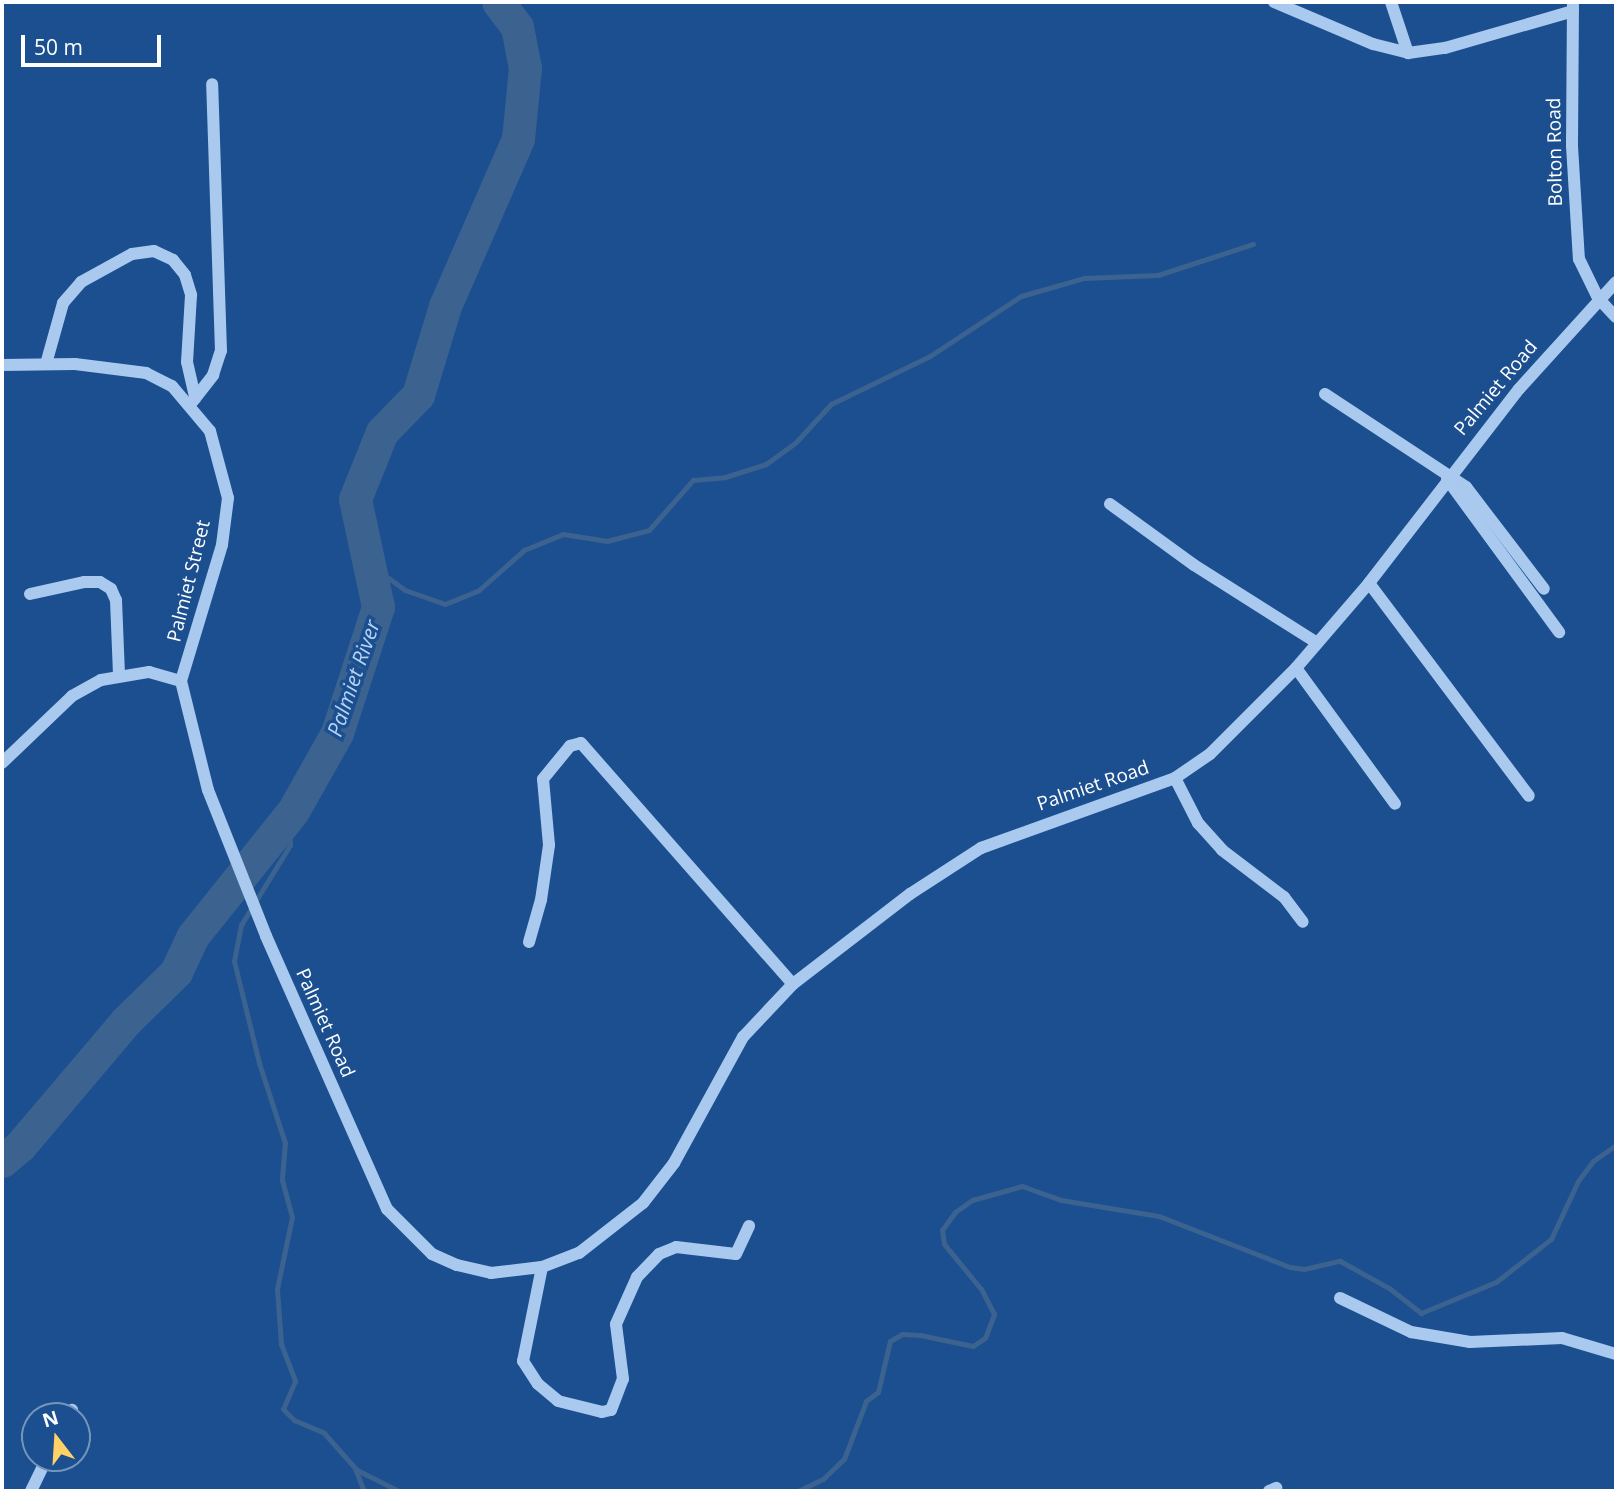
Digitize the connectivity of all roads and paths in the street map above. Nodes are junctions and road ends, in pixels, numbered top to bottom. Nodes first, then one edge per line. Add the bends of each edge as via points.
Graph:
1 (1274, 2) edge
2 (1391, 2) edge
3 (1573, 6) edge
4 (1408, 53) junction
5 (212, 84) dead end
6 (1616, 282) edge
7 (1598, 298) junction
8 (1616, 317) edge
9 (2, 365) edge
10 (46, 365) junction
11 (1325, 394) dead end
12 (193, 401) junction
13 (1449, 476) junction
14 (1110, 504) dead end
15 (1369, 583) junction
16 (1544, 589) dead end
17 (30, 594) dead end
18 (1559, 632) dead end
19 (1316, 642) junction
20 (1296, 668) junction
21 (119, 674) junction
22 (181, 681) junction
23 (2, 763) edge
24 (1175, 778) junction
25 (1529, 796) dead end
26 (1395, 804) dead end
27 (1303, 922) dead end
28 (529, 942) dead end
29 (793, 984) junction
30 (749, 1226) dead end
31 (542, 1267) junction
32 (1340, 1297) dead end
33 (1616, 1354) edge
34 (40, 1472) edge
35 (31, 1491) edge

1 - 4 street via 1373,44
2 - 4 street
3 - 4 street via 1445,48
3 - 7 street, Bolton Road via 1576,231 1579,259
5 - 12 street via 221,351 213,375
6 - 7 street, Palmiet Road
7 - 8 street, Bolton Road
7 - 13 street, Palmiet Road
9 - 10 street, Palmiet Street
10 - 12 street, Palmiet Street via 110,366 146,373
10 - 12 street via 63,303 81,282 132,254 154,251 173,260 185,275 191,295 187,362
11 - 13 street
12 - 22 street, Palmiet Street via 211,431 228,498 222,545
13 - 15 street, Palmiet Road
13 - 16 street via 1466,486
13 - 18 street
14 - 19 street via 1194,565
15 - 19 street, Palmiet Road
15 - 25 street
17 - 21 street via 84,582 100,582 111,589 116,600
19 - 20 street, Palmiet Road
20 - 24 street, Palmiet Road via 1210,754
20 - 26 street
21 - 22 street via 165,673
21 - 23 street via 72,696
22 - 31 street, Palmiet Road via 208,790 266,936 387,1209 432,1254 457,1265 491,1273
24 - 27 street via 1198,823 1222,850 1284,897
24 - 29 street, Palmiet Road via 981,848 909,894
28 - 29 street via 549,845 543,779 570,746 581,743
29 - 31 street, Palmiet Road via 743,1037 674,1163 643,1203 579,1253
30 - 31 street via 736,1254 676,1247 651,1261 620,1308 616,1324 623,1379 615,1404 602,1412 558,1401 538,1384 523,1360
32 - 33 street via 1411,1332 1470,1342 1562,1338
34 - 35 street

